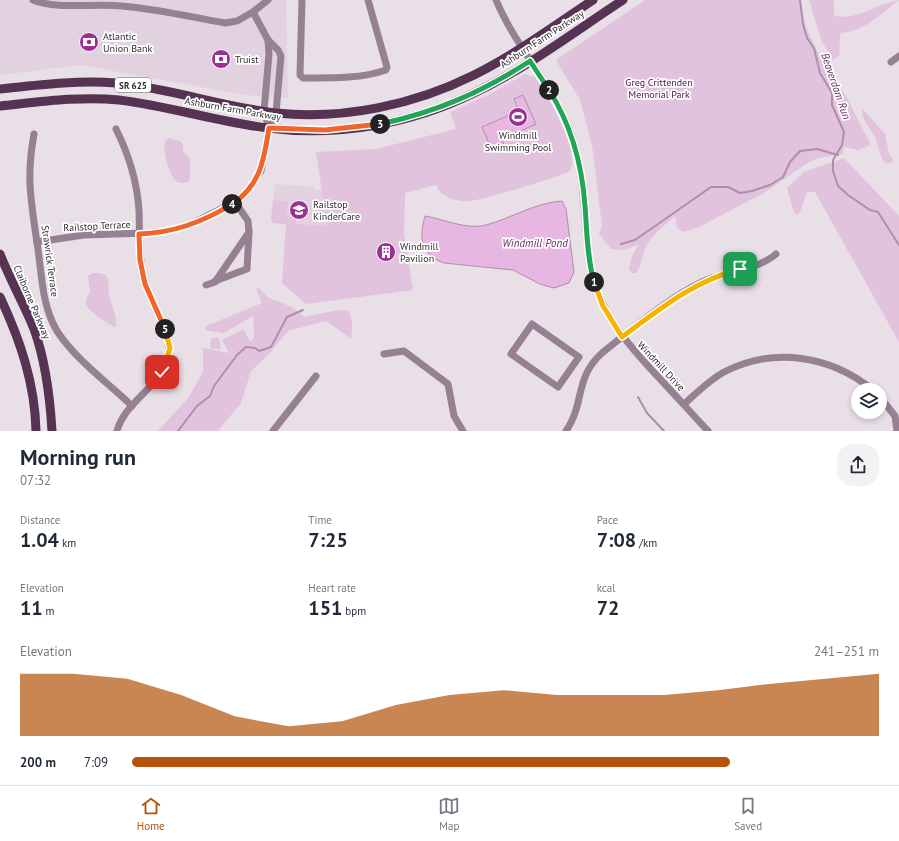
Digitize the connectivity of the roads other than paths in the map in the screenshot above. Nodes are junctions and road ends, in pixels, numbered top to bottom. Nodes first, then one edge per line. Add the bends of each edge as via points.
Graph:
1 (33, 0) edge
2 (268, 0) edge
3 (302, 0) edge
4 (368, 0) edge
5 (496, 0) edge
6 (593, 0) edge
7 (623, 0) edge
8 (253, 12) junction
9 (268, 40) junction
10 (522, 47) junction
11 (899, 56) edge
12 (530, 61) junction
13 (891, 62) dead end
14 (0, 90) edge
15 (0, 106) edge
16 (264, 111) junction
17 (276, 113) junction
18 (269, 128) junction
19 (116, 129) dead end
20 (34, 134) dead end
21 (235, 202) junction
22 (249, 232) junction
23 (139, 234) junction
24 (37, 242) junction
25 (0, 254) edge
26 (776, 254) dead end
27 (215, 282) junction
28 (206, 285) dead end
29 (0, 297) edge
30 (622, 337) junction
31 (384, 354) dead end
32 (579, 357) junction
33 (590, 366) junction
34 (316, 376) dead end
35 (864, 383) edge
36 (684, 404) junction
37 (132, 406) junction
38 (887, 406) edge
39 (36, 431) edge
40 (52, 431) edge
41 (117, 431) edge
42 (273, 431) edge
43 (463, 431) edge
44 (566, 431) edge
45 (708, 431) edge
46 (897, 431) edge

1 - 8 street via 47,4 95,4 152,9 225,23 238,21
2 - 8 street
3 - 4 street via 300,75 303,78 333,78 386,70
5 - 10 street, Windmill Drive
6 - 10 main road, Ashburn Farm Parkway / SR 625
7 - 12 main road, Ashburn Farm Parkway / SR 625
8 - 9 street
9 - 16 street
9 - 17 street via 281,56
10 - 12 street, Windmill Drive
10 - 17 main road, Ashburn Farm Parkway / SR 625 via 465,79 413,99 336,113
11 - 13 street
12 - 18 main road, Ashburn Farm Parkway / SR 625 via 476,93 412,117 343,129
12 - 30 street, Windmill Drive via 559,108 576,148 582,179 592,274 603,306
14 - 16 main road, Ashburn Farm Parkway / SR 625 via 70,82 115,83
15 - 18 main road, Ashburn Farm Parkway / SR 625 via 100,98 141,103
16 - 17 main road, Ashburn Farm Parkway / SR 625
16 - 18 street
17 - 18 street
18 - 21 street, Railstop Terrace via 261,171 247,191
19 - 23 street via 128,155 135,181
20 - 24 street, Strawrick Terrace via 29,179
21 - 22 street via 248,221
21 - 23 street, Railstop Terrace via 183,227
22 - 27 street
22 - 27 street via 247,269
23 - 24 street, Railstop Terrace via 84,235
23 - 37 street via 140,260 145,284 167,334 170,348 156,382
24 - 37 street, Strawrick Terrace via 43,293 56,329 74,352
25 - 40 main road, Claiborne Parkway via 28,315 38,344 47,380
26 - 30 street via 759,264 716,276 691,288
27 - 28 street
29 - 39 main road via 28,369
30 - 33 street
30 - 36 street, Windmill Drive
31 - 43 street via 404,351 448,384 454,416
32 - 32 street via 558,387 511,354 532,324
32 - 33 street
33 - 44 street via 581,383 575,414
34 - 42 street
35 - 36 street via 835,366 806,358 776,357 753,361 724,372
36 - 45 street, Windmill Drive
37 - 41 street
38 - 46 street via 894,416

